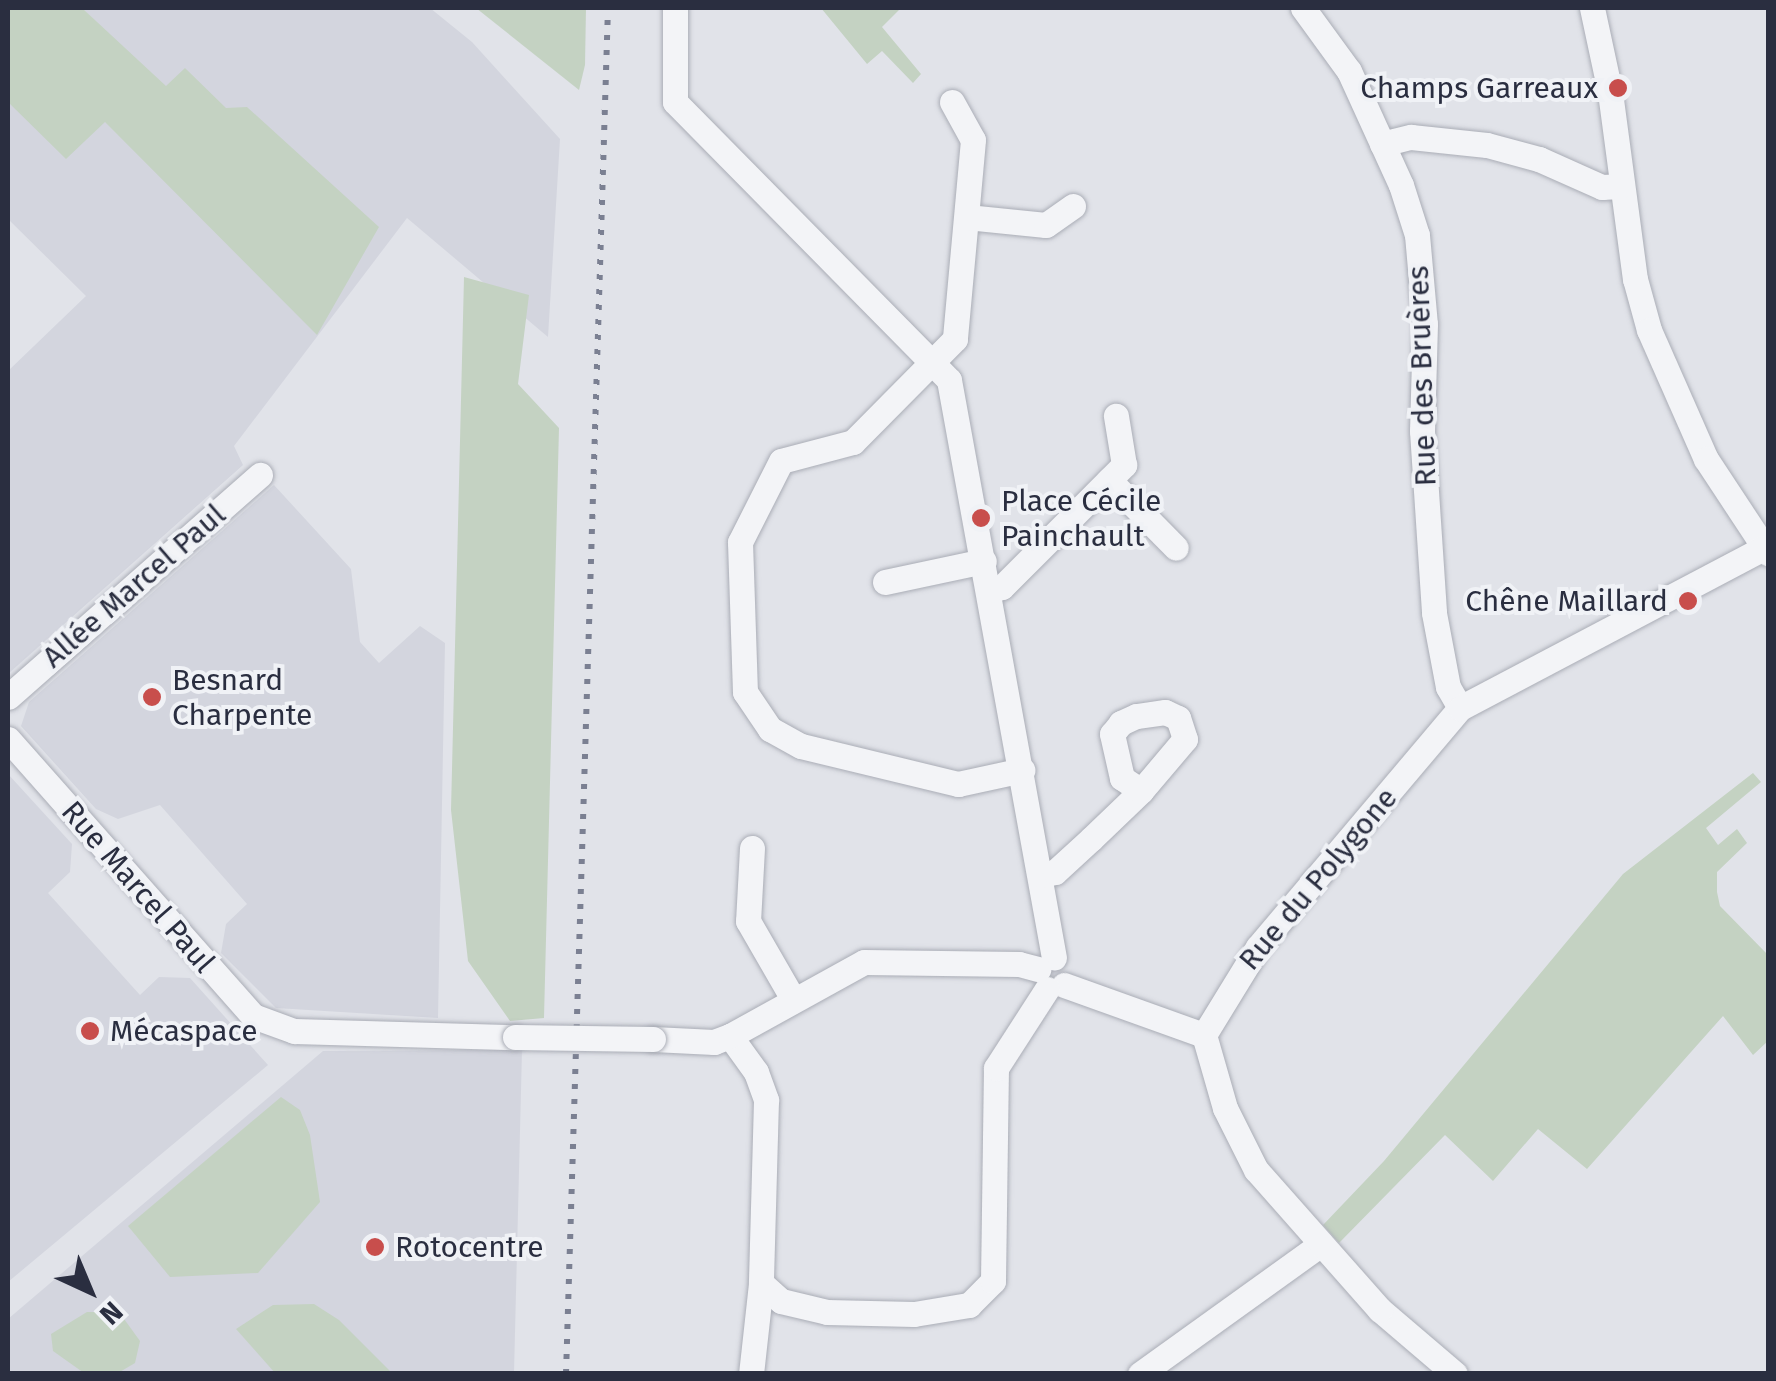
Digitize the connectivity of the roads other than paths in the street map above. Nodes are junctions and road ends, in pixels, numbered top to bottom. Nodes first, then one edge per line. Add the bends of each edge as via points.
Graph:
1 (675, 8) edge
2 (1303, 8) edge
3 (1592, 8) edge
4 (952, 102) dead end
5 (1382, 144) junction
6 (1620, 186) junction
7 (1073, 206) dead end
8 (967, 217) junction
9 (934, 361) junction
10 (1116, 416) dead end
11 (260, 476) dead end
12 (1109, 480) junction
13 (1176, 548) dead end
14 (1766, 550) edge
15 (984, 561) junction
16 (885, 582) dead end
17 (989, 590) junction
18 (8, 698) edge
19 (1460, 708) junction
20 (8, 738) edge
21 (1022, 770) junction
22 (1140, 790) dead end
23 (752, 848) dead end
24 (1041, 875) junction
25 (1051, 975) junction
26 (793, 999) junction
27 (1204, 1035) junction
28 (730, 1036) junction
29 (1320, 1244) junction
30 (761, 1283) junction
31 (751, 1374) edge
32 (1140, 1374) edge
33 (1454, 1374) edge

1 - 9 street via 675,102
2 - 5 street, Rue des Bruères via 1349,72
3 - 6 street
4 - 8 street via 973,140
5 - 6 street via 1411,137 1487,145 1602,187
5 - 19 street, Rue des Bruères via 1417,235 1434,614 1448,686
6 - 14 street via 1634,279 1650,330 1706,460
7 - 8 street via 1046,226
8 - 9 street via 955,338
9 - 15 street via 950,380
9 - 21 street via 853,442 781,461 740,542 745,692 770,729 800,746 958,784
10 - 12 street via 1124,465
11 - 18 street, Allée Marcel Paul
12 - 13 street
12 - 17 street via 1002,587
14 - 19 street, Rue du Polygone
15 - 16 street
15 - 17 street
17 - 21 street
19 - 27 street, Rue du Polygone via 1258,946
20 - 28 street, Rue Marcel Paul, bridge via 252,1016 301,1031 714,1042
21 - 24 street
22 - 24 street via 1055,872
23 - 26 street via 748,922
24 - 25 street
25 - 26 street via 1003,963 864,962
25 - 27 street
25 - 30 street via 996,1068 996,1272 986,1293 969,1305 914,1314 827,1312 780,1300
26 - 28 street
27 - 29 street via 1246,1153
28 - 30 street via 756,1072 766,1100
29 - 32 street
29 - 33 street via 1401,1331
30 - 31 street

